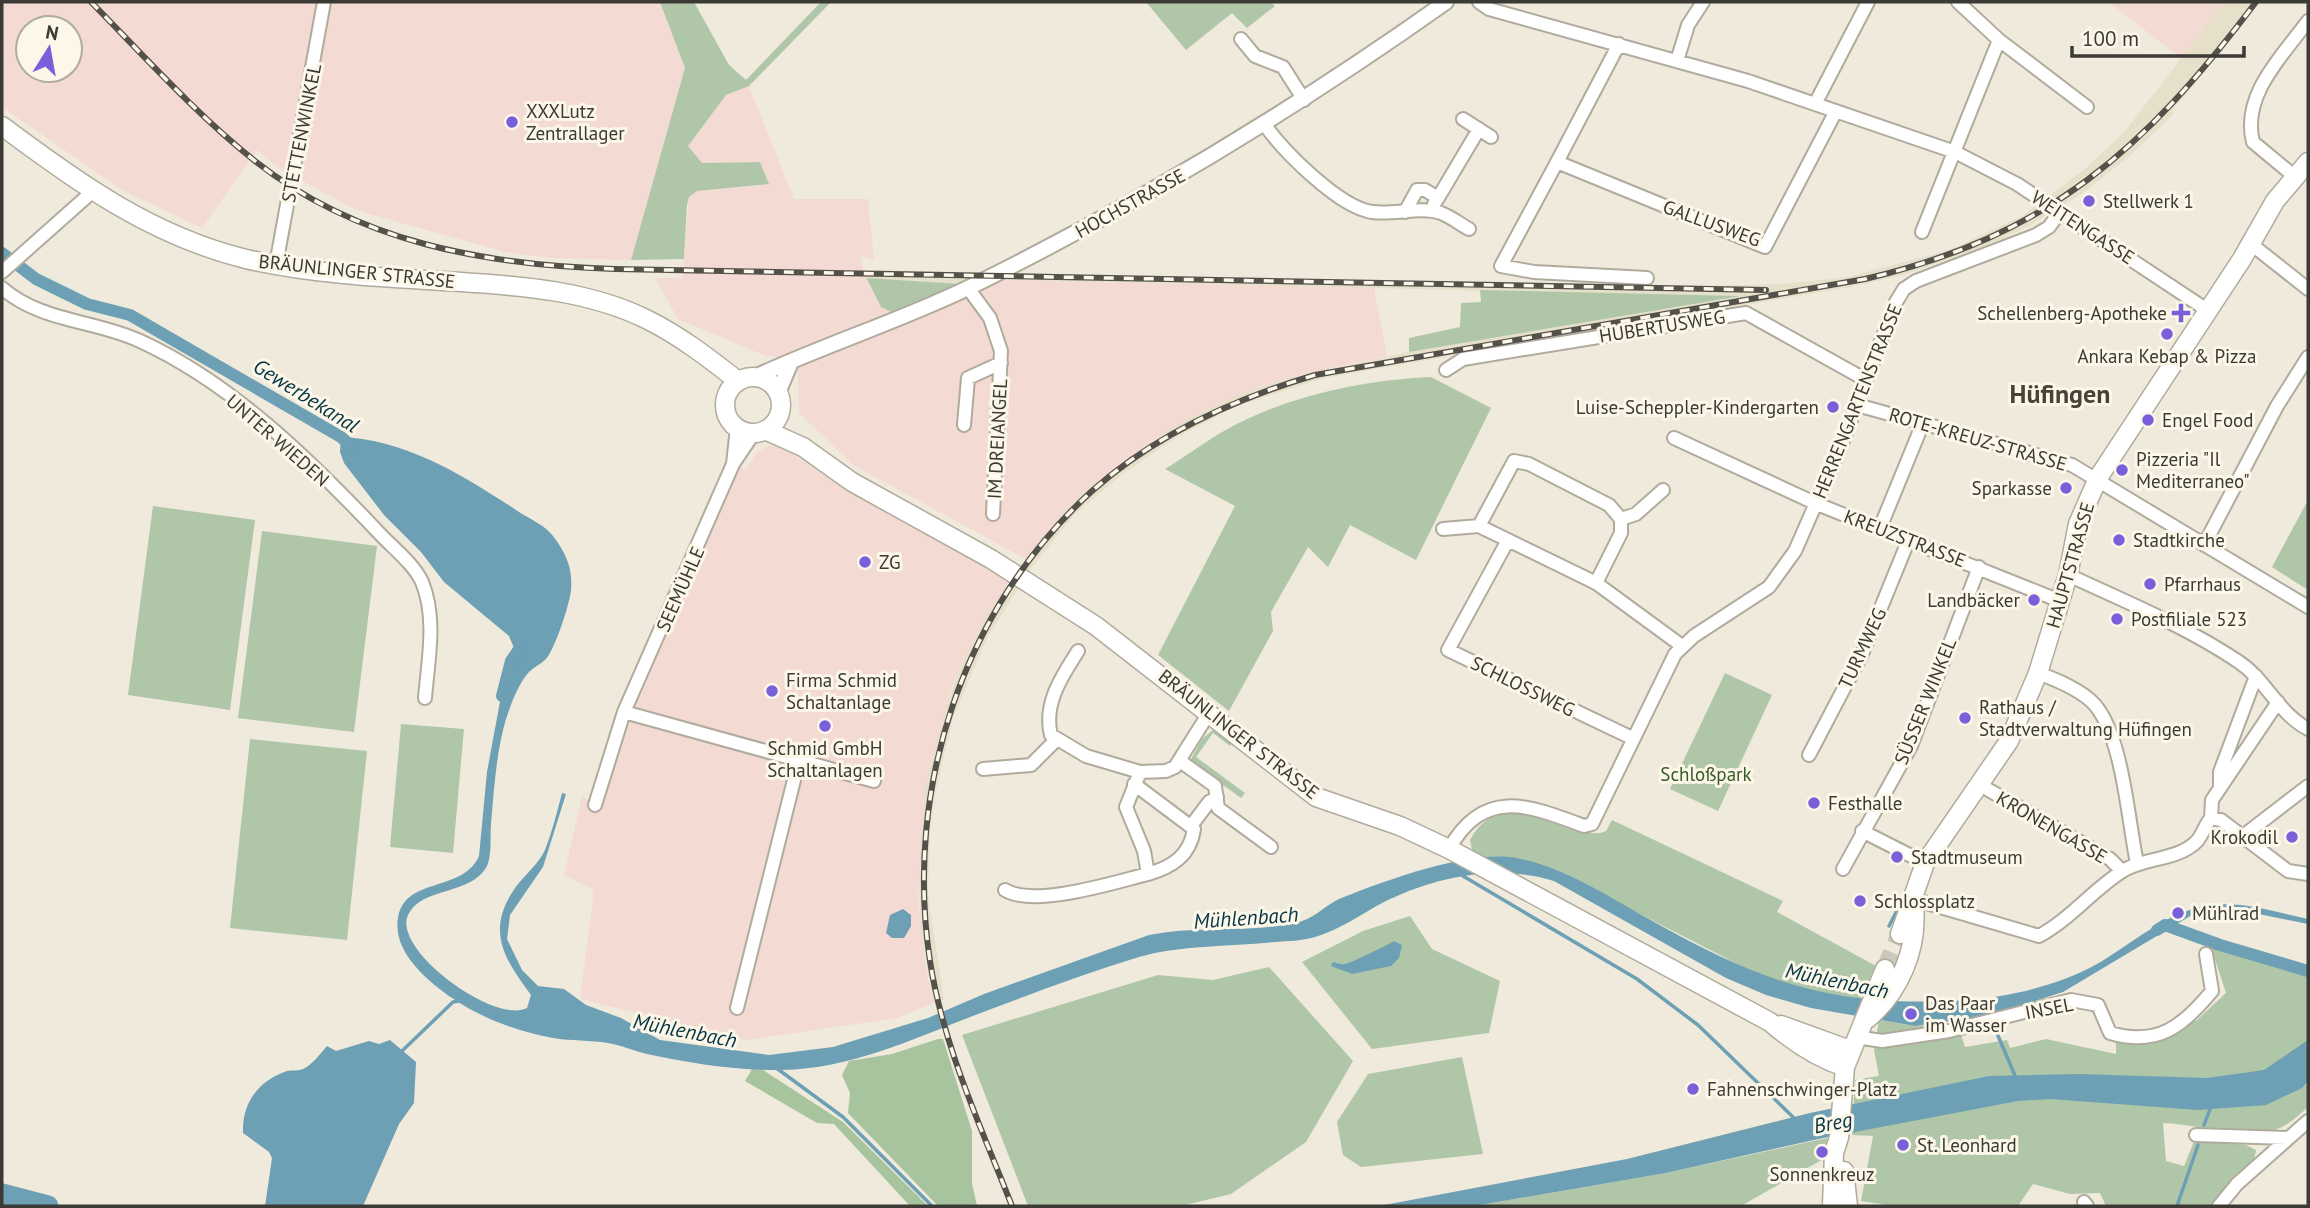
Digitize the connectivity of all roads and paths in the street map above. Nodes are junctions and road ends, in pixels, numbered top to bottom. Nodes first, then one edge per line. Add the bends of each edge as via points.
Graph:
1 (324, 2) edge
2 (1446, 2) edge
3 (1479, 2) edge
4 (1703, 2) edge
5 (1868, 2) edge
6 (1958, 2) edge
7 (2308, 21) edge
8 (1241, 39) dead end
9 (1999, 40) junction
10 (1619, 44) junction
11 (1677, 61) junction
12 (1304, 100) junction
13 (1815, 104) junction
14 (2087, 107) dead end
15 (1836, 111) junction
16 (1463, 119) dead end
17 (1265, 125) junction
18 (2, 126) edge
19 (1479, 129) junction
20 (1491, 137) dead end
21 (1955, 152) junction
22 (1557, 162) junction
23 (2308, 162) edge
24 (2294, 176) junction
25 (92, 192) junction
26 (1438, 198) junction
27 (1430, 211) junction
28 (1405, 212) junction
29 (2060, 212) junction
30 (1469, 229) dead end
31 (1922, 232) dead end
32 (2251, 244) junction
33 (276, 265) junction
34 (3, 271) edge
35 (1647, 278) dead end
36 (968, 288) junction
37 (2, 289) edge
38 (2308, 289) edge
39 (2207, 310) junction
40 (2308, 357) edge
41 (791, 362) junction
42 (1001, 363) junction
43 (1446, 370) dead end
44 (1866, 380) junction
45 (740, 385) junction
46 (778, 393) junction
47 (1857, 405) junction
48 (780, 414) junction
49 (1923, 423) junction
50 (964, 425) dead end
51 (752, 430) junction
52 (1674, 438) dead end
53 (803, 446) junction
54 (2098, 478) junction
55 (1663, 490) dead end
56 (1817, 505) junction
57 (993, 514) dead end
58 (1621, 519) junction
59 (1479, 527) junction
60 (1880, 528) junction
61 (1443, 529) dead end
62 (1909, 539) junction
63 (1507, 542) junction
64 (2204, 545) junction
65 (1979, 567) junction
66 (2068, 575) junction
67 (1596, 583) junction
68 (2060, 601) junction
69 (2308, 607) edge
70 (1682, 646) junction
71 (1078, 651) dead end
72 (2038, 673) junction
73 (2256, 676) junction
74 (425, 698) dead end
75 (2278, 702) junction
76 (624, 712) junction
77 (1209, 713) junction
78 (2308, 729) edge
79 (1632, 738) junction
80 (1056, 740) junction
81 (1809, 755) dead end
82 (799, 760) junction
83 (1180, 761) junction
84 (983, 769) dead end
85 (1137, 778) junction
86 (874, 781) dead end
87 (1980, 785) junction
88 (2308, 786) edge
89 (2220, 787) junction
90 (1217, 797) junction
91 (595, 805) dead end
92 (2211, 818) junction
93 (1191, 826) junction
94 (1862, 831) junction
95 (2243, 836) junction
96 (1271, 847) dead end
97 (1450, 849) junction
98 (1925, 863) junction
99 (2137, 863) junction
100 (1843, 869) dead end
101 (2122, 871) junction
102 (1148, 874) junction
103 (2308, 874) edge
104 (1005, 890) dead end
105 (1913, 899) junction
106 (1900, 934) tunnel mouth
107 (2206, 954) dead end
108 (737, 1008) dead end
109 (1855, 1040) junction
110 (2308, 1121) edge
111 (2196, 1135) dead end
112 (1839, 1137) junction
113 (2287, 1138) junction
114 (1832, 1206) edge
115 (1848, 1206) edge
116 (2219, 1206) edge

1 - 33 street, STETTENWINKEL
2 - 12 street, HOCHSTRASSE
3 - 10 street, WEITENGASSE via 1489,9
4 - 11 street via 1688,25
5 - 13 street
6 - 9 street
7 - 24 street via 2262,84 2253,111 2253,142
8 - 12 street via 1255,56 1283,67
9 - 14 street
9 - 21 street
10 - 11 street, WEITENGASSE
10 - 22 street
11 - 13 street, WEITENGASSE
12 - 17 street, HOCHSTRASSE
13 - 15 street, WEITENGASSE
15 - 21 street, WEITENGASSE
15 - 22 street, GALLUSWEG via 1765,247
16 - 19 street
17 - 28 street via 1276,142 1349,205 1374,212
17 - 36 street, HOCHSTRASSE via 1089,226
18 - 25 main road, BRÄUNLINGER STRASSE
19 - 20 street
19 - 26 street
21 - 29 street, WEITENGASSE
21 - 31 street
22 - 35 street via 1500,266
23 - 24 main road, HAUPTSTRASSE
24 - 32 main road, HAUPTSTRASSE
25 - 33 main road, BRÄUNLINGER STRASSE via 183,239
25 - 34 street
26 - 27 street
26 - 28 street via 1417,190
27 - 28 street
27 - 30 street
29 - 39 street, WEITENGASSE
29 - 44 street, HERRENGARTENSTRASSE via 2036,235 1904,289
32 - 38 street
32 - 39 main road, HAUPTSTRASSE
33 - 45 main road, BRÄUNLINGER STRASSE via 570,294 645,318
36 - 41 street, HOCHSTRASSE
36 - 42 street, IM DREIANGEL via 997,333
37 - 74 street, UNTER WIEDEN via 31,307 137,339 167,354 228,395 296,450 421,579 430,626
39 - 54 main road, HAUPTSTRASSE
40 - 64 street
41 - 45 street, HOCHSTRASSE
41 - 46 street
42 - 50 street, IM DREIANGEL via 968,378
42 - 57 street, IM DREIANGEL
43 - 44 street, HUBERTUSWEG via 1463,359 1746,313
44 - 47 street, HERRENGARTENSTRASSE
45 - 46 main road via 769,382
45 - 51 main road via 726,413
46 - 48 main road
47 - 49 street, ROTE-KREUZ-STRASSE
47 - 56 street, HERRENGARTENSTRASSE
48 - 51 main road
48 - 53 main road, BRÄUNLINGER STRASSE
49 - 54 street, ROTE-KREUZ-STRASSE via 2072,465
49 - 60 street
51 - 53 main road, BRÄUNLINGER STRASSE
51 - 76 street, SEEMÜHLE
52 - 56 street, KREUZSTRASSE
53 - 77 main road, BRÄUNLINGER STRASSE via 852,482 992,559 1096,626
54 - 64 street, ROTE-KREUZ-STRASSE
54 - 66 main road, HAUPTSTRASSE via 2079,523
55 - 58 street via 1636,514
56 - 60 street, KREUZSTRASSE
56 - 70 street, HERRENGARTENSTRASSE via 1795,551 1769,587
58 - 59 street via 1609,505 1520,461 1509,467
58 - 67 street via 1621,533
59 - 61 street
59 - 63 street
60 - 62 street, KREUZSTRASSE
62 - 65 street, KREUZSTRASSE
62 - 81 street, TURMWEG via 1862,654
63 - 67 street
63 - 79 street, SCHLOSSWEG via 1448,650
64 - 69 street, ROTE-KREUZ-STRASSE
65 - 68 street, KREUZSTRASSE
65 - 94 street, SÜSSER WINKEL via 1911,747
66 - 68 main road, HAUPTSTRASSE
66 - 73 street via 2173,626 2238,661
67 - 70 street
68 - 72 main road, HAUPTSTRASSE
70 - 79 street, HERRENGARTENSTRASSE
71 - 80 street via 1052,699 1048,726
72 - 87 main road, HAUPTSTRASSE via 2009,741
72 - 99 street via 2065,684 2094,704 2104,718 2126,789
73 - 75 street
73 - 89 street via 2220,772
75 - 78 street
75 - 89 street
76 - 82 street
76 - 91 street, SEEMÜHLE
77 - 83 street
77 - 97 main road, BRÄUNLINGER STRASSE via 1316,797 1400,825
79 - 97 street, HERRENGARTENSTRASSE via 1592,824 1584,826 1533,808 1488,808 1475,816
80 - 84 street via 1031,765
80 - 85 street
82 - 86 street
82 - 108 street
83 - 85 street via 1166,771
83 - 90 street via 1215,786
85 - 93 street
85 - 102 street via 1126,807
87 - 98 main road, HAUPTSTRASSE
87 - 101 street, KRONENGASSE via 2110,859
88 - 95 street
89 - 92 street via 2212,800
90 - 93 street
90 - 96 street via 1218,808
92 - 95 street
92 - 99 street via 2195,843
93 - 102 street via 1193,836 1181,858 1169,868
94 - 98 street
94 - 100 street, SÜSSER WINKEL
95 - 103 street via 2288,871
97 - 109 main road, BRÄUNLINGER STRASSE via 1770,1022 1808,1050
98 - 105 main road, HAUPTSTRASSE
99 - 101 street
101 - 105 street via 2039,936
102 - 104 street via 1021,897
105 - 106 main road, HAUPTSTRASSE
105 - 109 main road, HAUPTSTRASSE via 1914,939 1903,971 1884,982 1876,1012
107 - 109 street, INSEL via 2212,991 2189,1020 2155,1037 2126,1038 2110,1033 2098,1005 2071,1000 1949,1031 1882,1041
109 - 112 main road via 1842,1088
110 - 113 street
111 - 113 street
112 - 114 main road
112 - 115 main road
113 - 116 street

